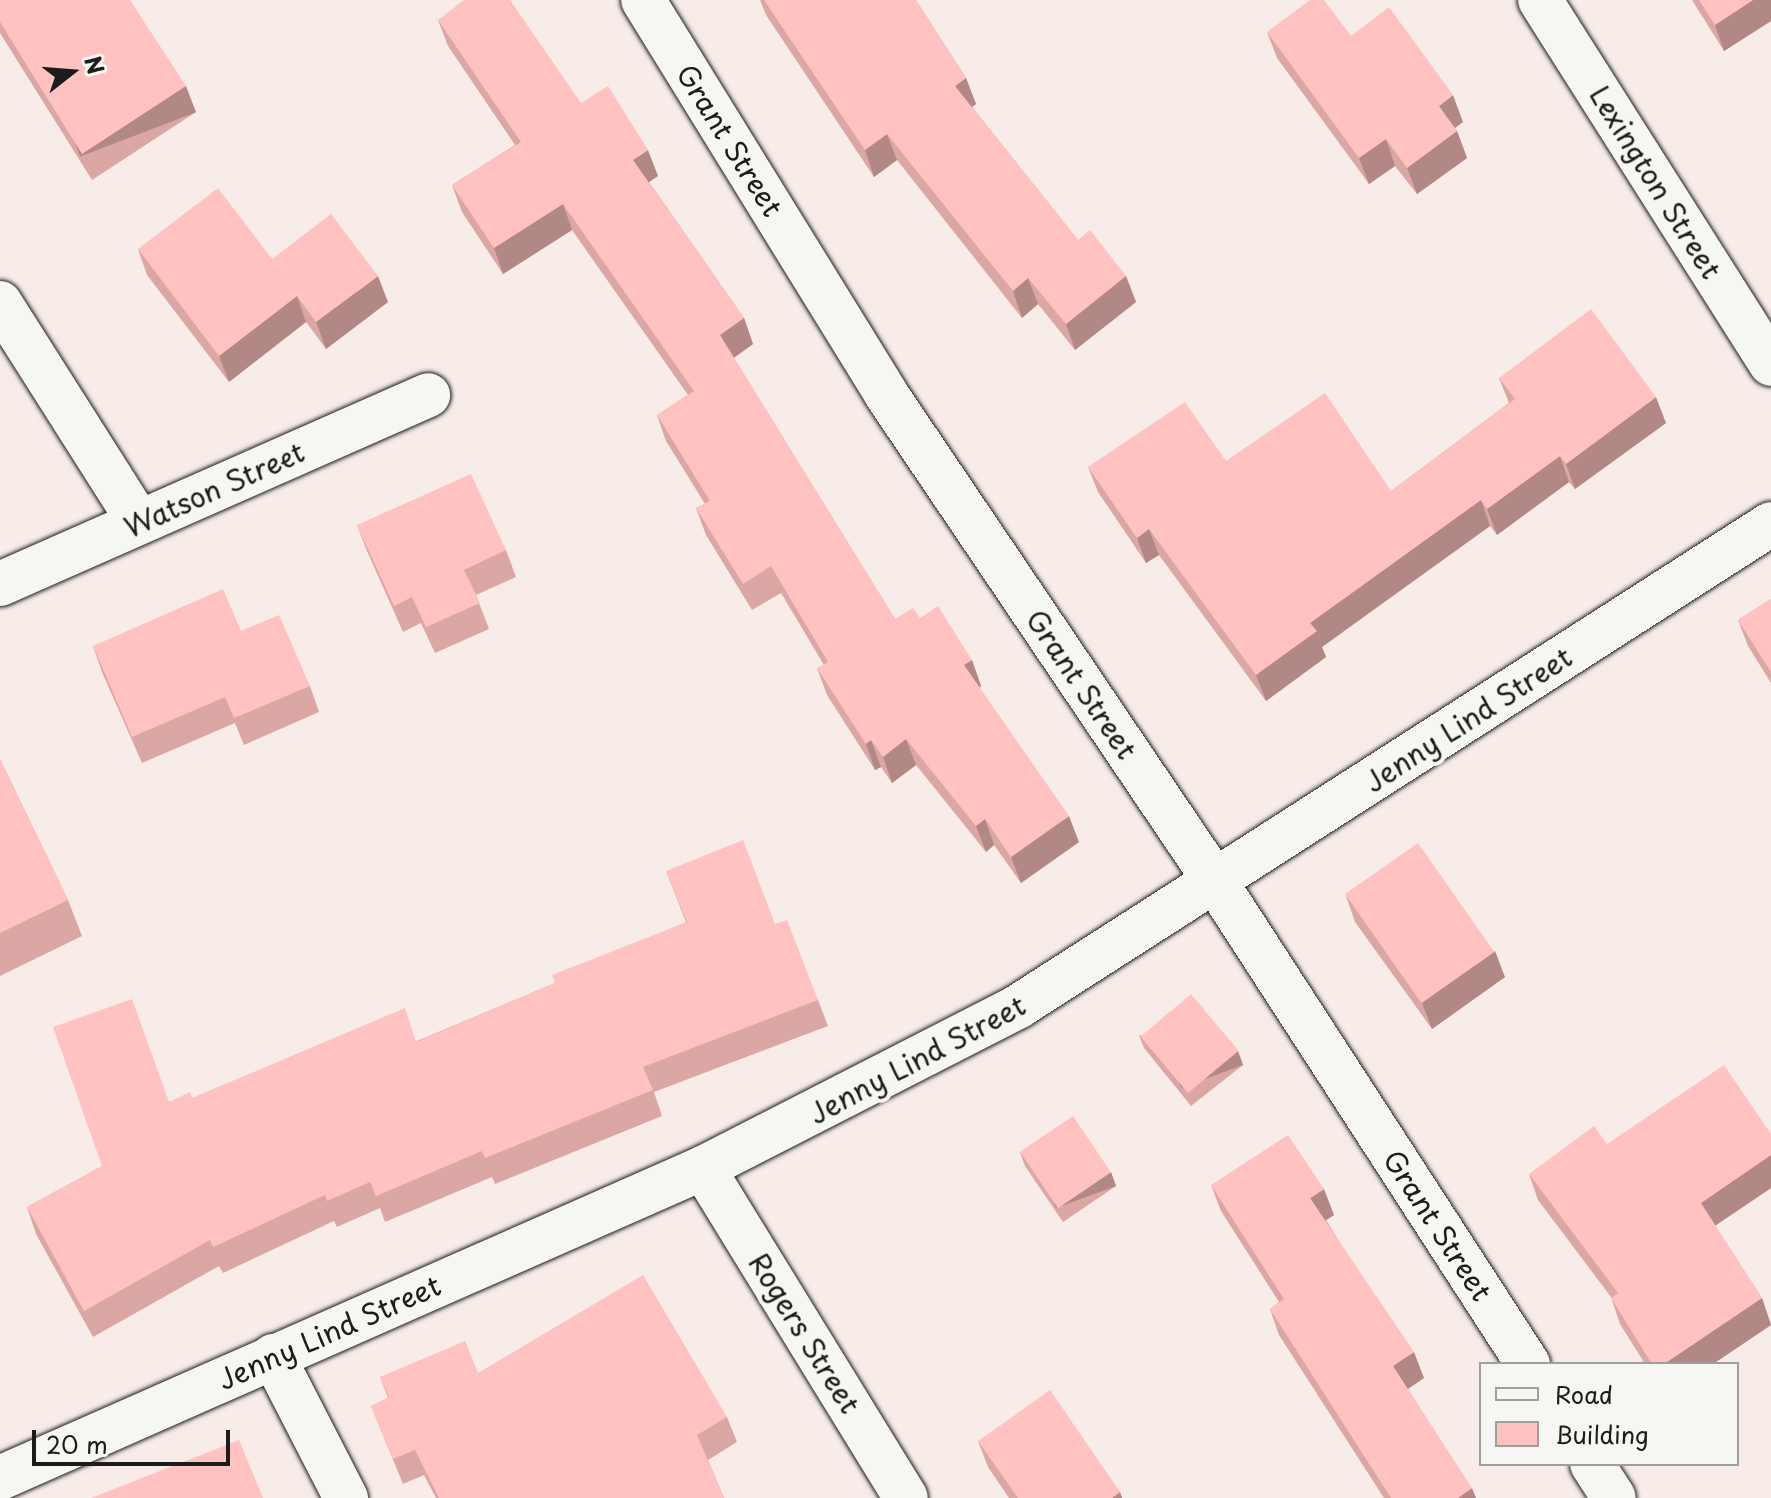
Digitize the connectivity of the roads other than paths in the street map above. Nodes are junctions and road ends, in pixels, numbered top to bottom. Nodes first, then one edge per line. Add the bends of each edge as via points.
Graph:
1 (643, 0) edge
2 (1540, 0) edge
3 (0, 303) edge
4 (1771, 364) edge
5 (428, 395) dead end
6 (139, 522) junction
7 (1771, 524) edge
8 (0, 584) edge
9 (1215, 881) junction
10 (703, 1168) junction
11 (273, 1356) junction
12 (1527, 1362) edge
13 (5, 1462) edge
14 (1593, 1466) edge
15 (346, 1498) edge
16 (906, 1498) edge
17 (1614, 1498) edge

1 - 9 street, Grant Street via 886,394
2 - 4 street, Lexington Street
3 - 6 street
5 - 6 street, Watson Street
6 - 8 street, Watson Street
7 - 9 street, Jenny Lind Street
9 - 10 street, Jenny Lind Street via 1019,1006
9 - 12 street, Grant Street
10 - 11 street, Jenny Lind Street
10 - 16 street, Rogers Street
11 - 13 street, Jenny Lind Street
11 - 15 street
14 - 17 street

